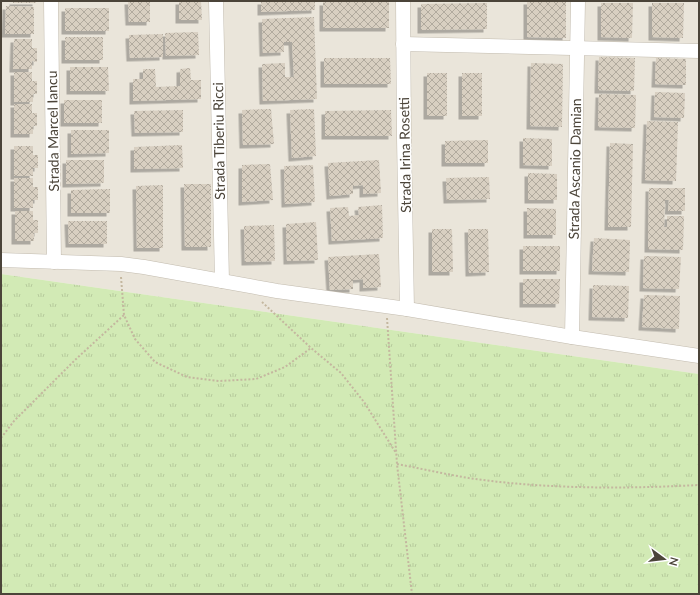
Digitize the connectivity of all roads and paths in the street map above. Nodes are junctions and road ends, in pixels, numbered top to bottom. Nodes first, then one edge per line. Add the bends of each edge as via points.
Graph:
1 (51, 1) edge
2 (216, 1) edge
3 (403, 1) edge
4 (578, 1) edge
5 (403, 44) junction
6 (577, 47) junction
7 (699, 51) edge
8 (1, 260) edge
9 (54, 262) junction
10 (120, 264) junction
11 (222, 281) junction
12 (261, 300) dead end
13 (386, 306) junction
14 (408, 309) junction
15 (124, 315) junction
16 (572, 337) junction
17 (311, 348) junction
18 (699, 356) edge
19 (1, 438) edge
20 (396, 454) junction
21 (397, 464) junction
22 (699, 485) edge
23 (412, 594) edge

1 - 9 street, Strada Marcel Iancu
2 - 11 street, Strada Tiberiu Ricci
3 - 5 street, Strada Irina Rosetti
4 - 6 street, Strada Ascanio Damian
5 - 6 street
5 - 14 street, Strada Irina Rosetti
6 - 7 street
6 - 16 street, Strada Ascanio Damian
8 - 9 street
9 - 10 street
10 - 11 street
10 - 15 path
11 - 13 street
12 - 17 path
13 - 14 street
13 - 20 path
14 - 16 street
15 - 17 path via 136,339 155,362 187,377 219,381 256,379 285,367
15 - 19 path via 14,421
16 - 18 street
17 - 20 path via 350,384
20 - 21 path
21 - 22 path via 474,479 539,486 638,488
21 - 23 path

